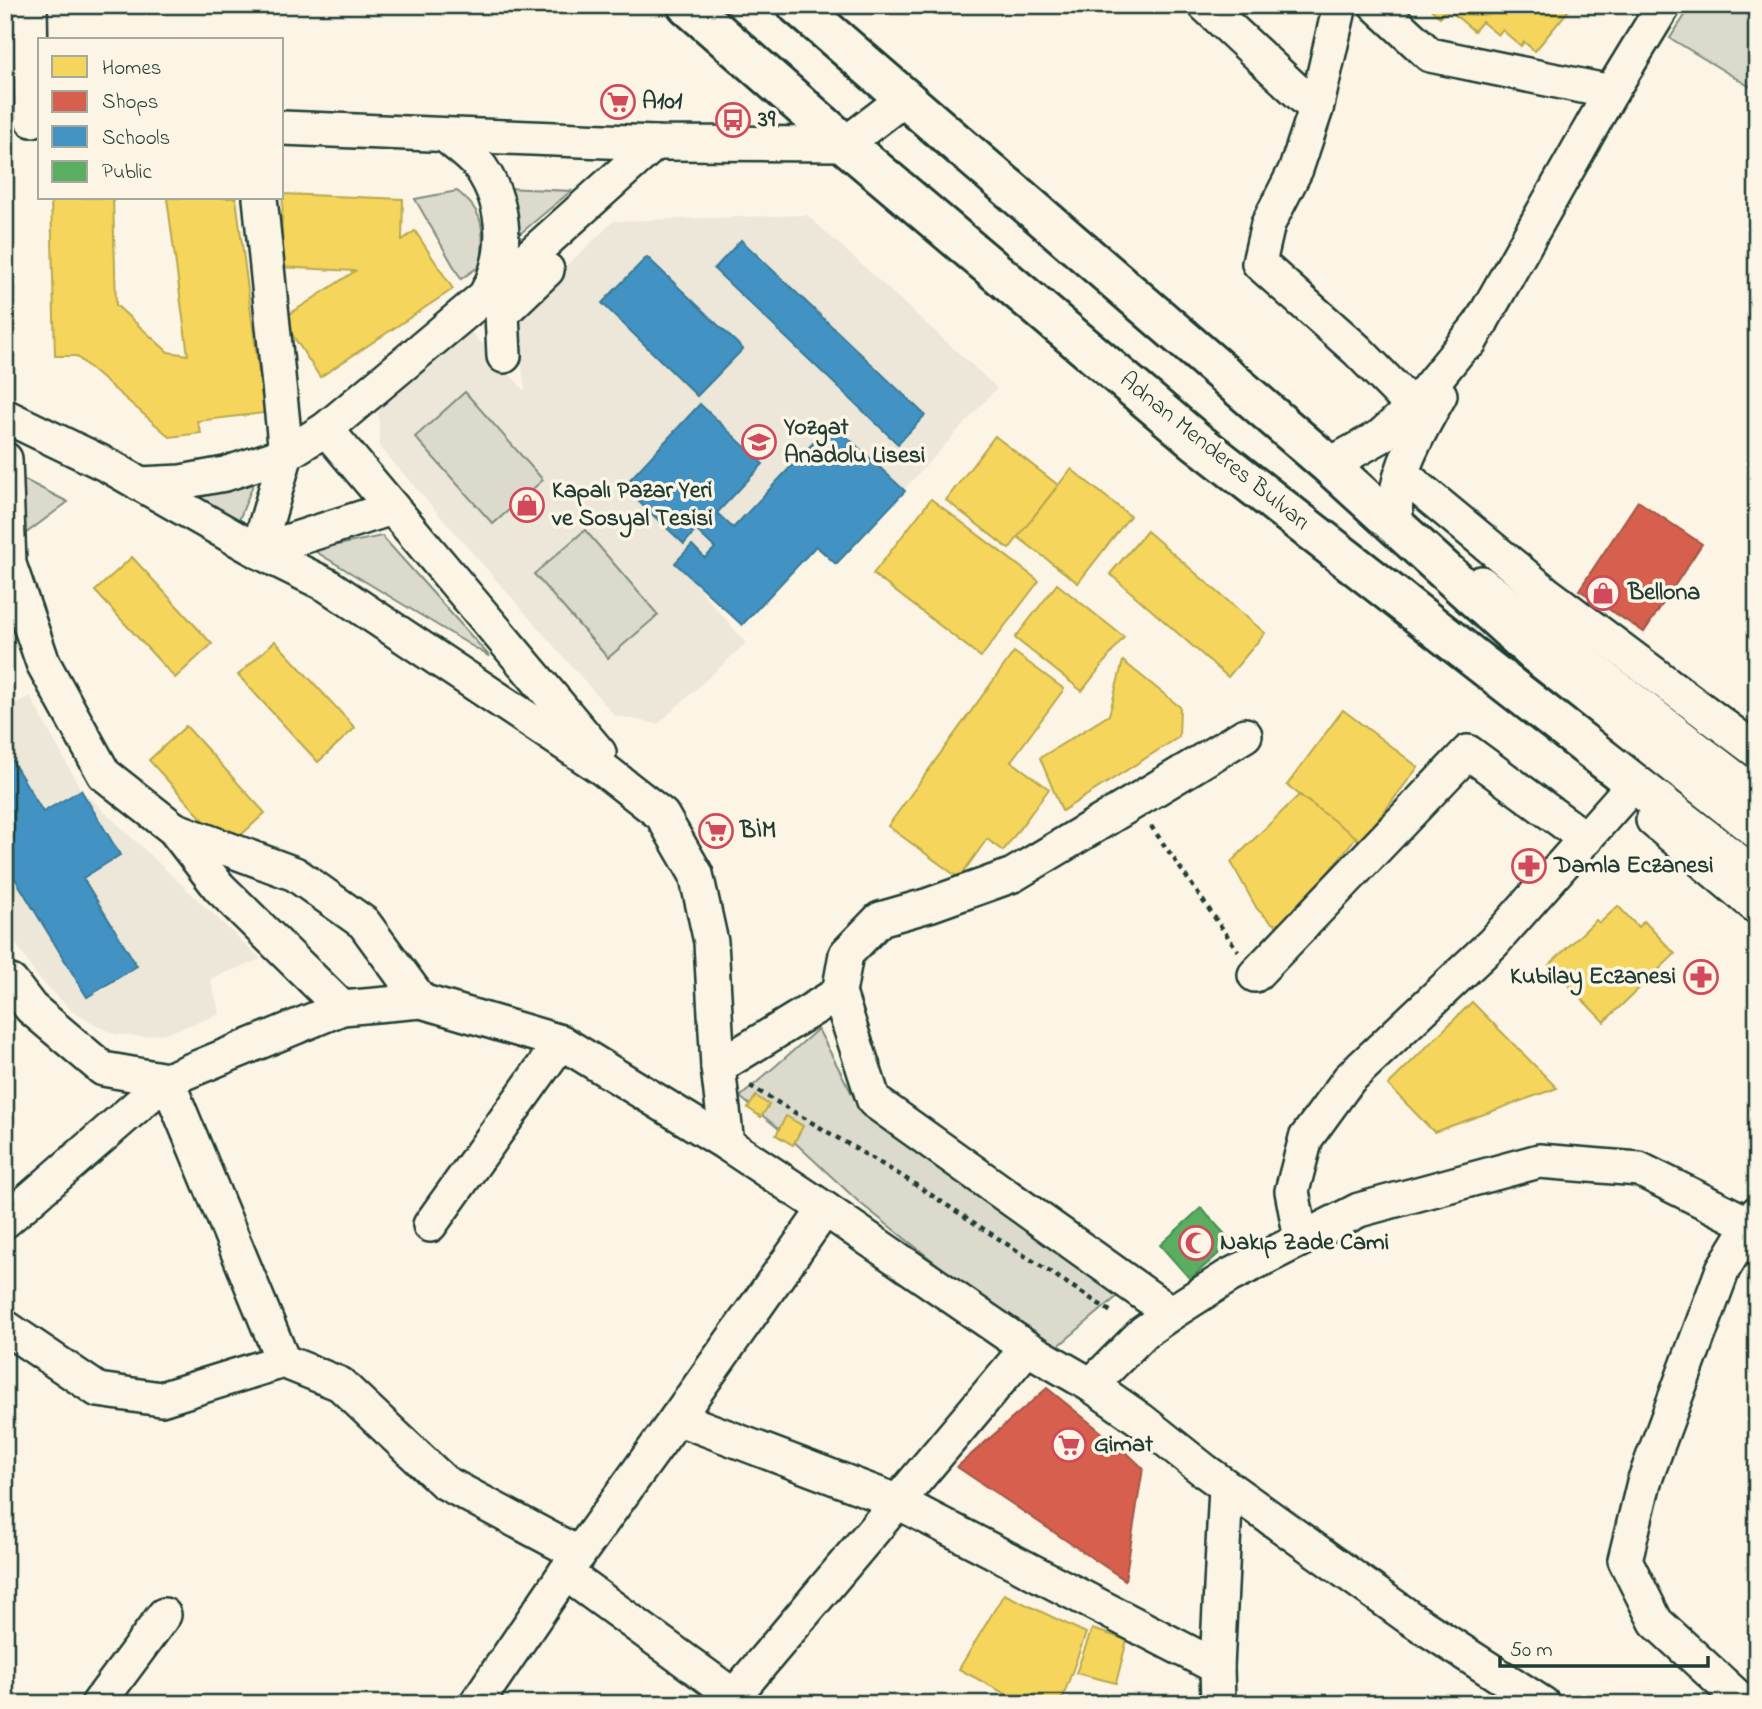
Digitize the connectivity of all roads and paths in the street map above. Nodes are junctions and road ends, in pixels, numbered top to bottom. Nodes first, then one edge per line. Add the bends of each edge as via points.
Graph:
1 (30, 5) edge
2 (687, 5) edge
3 (797, 5) edge
4 (1205, 5) edge
5 (1340, 5) edge
6 (1376, 5) edge
7 (1664, 5) edge
8 (1611, 92) junction
9 (905, 98) junction
10 (1316, 108) junction
11 (26, 120) edge
12 (284, 128) edge
13 (445, 135) junction
14 (655, 143) junction
15 (845, 144) junction
16 (606, 187) junction
17 (260, 200) edge
18 (485, 296) junction
19 (1481, 323) junction
20 (504, 356) dead end
21 (1413, 407) junction
22 (5, 416) edge
23 (326, 429) junction
24 (1196, 441) junction
25 (286, 454) junction
26 (5, 459) edge
27 (1329, 465) junction
28 (1402, 474) junction
29 (140, 484) junction
30 (392, 508) junction
31 (1396, 522) junction
32 (258, 551) junction
33 (1245, 735) dead end
34 (1755, 745) edge
35 (627, 788) junction
36 (1757, 795) edge
37 (1623, 796) junction
38 (1135, 802) junction
39 (1757, 829) edge
40 (174, 830) junction
41 (1586, 839) junction
42 (1757, 879) edge
43 (1757, 907) edge
44 (1255, 975) joint
45 (7, 982) edge
46 (839, 993) junction
47 (421, 1002) junction
48 (342, 1008) junction
49 (561, 1042) junction
50 (718, 1067) junction
51 (167, 1080) junction
52 (727, 1144) junction
53 (825, 1209) junction
54 (5, 1221) edge
55 (1755, 1223) edge
56 (430, 1225) dead end
57 (1301, 1239) junction
58 (1171, 1312) junction
59 (5, 1327) edge
60 (1143, 1332) junction
61 (1027, 1348) junction
62 (283, 1361) junction
63 (1091, 1385) junction
64 (677, 1418) junction
65 (1226, 1487) junction
66 (896, 1501) junction
67 (572, 1564) junction
68 (164, 1615) dead end
69 (1217, 1667) junction
70 (736, 1700) edge
71 (1532, 1701) edge
72 (99, 1704) edge
73 (476, 1704) edge
74 (1218, 1704) edge
75 (1745, 1704) edge

1 - 11 street
2 - 15 highway, Adnan Menderes Bulvarı
3 - 9 highway
4 - 10 street
5 - 10 street
6 - 8 street via 1430,55
7 - 8 street
8 - 19 street
9 - 15 street
9 - 27 highway
10 - 21 street via 1296,169 1268,224 1259,263
12 - 13 street
13 - 14 street
13 - 18 street via 480,167 495,198 503,240 497,274
14 - 15 street
14 - 16 street
15 - 24 highway, Adnan Menderes Bulvarı
16 - 18 street
16 - 20 street via 592,226 502,313
17 - 25 street
18 - 23 street
19 - 21 street
19 - 28 street via 1418,435
21 - 27 street via 1381,436
22 - 29 street
23 - 25 street
23 - 30 street
24 - 37 street
24 - 42 highway, Adnan Menderes Bulvarı
25 - 29 street via 225,474
25 - 32 street
26 - 40 street via 9,564 43,663 104,774
27 - 31 highway
28 - 31 street
28 - 34 street via 1546,593
29 - 32 street
30 - 32 street
30 - 35 street
31 - 36 street
31 - 39 highway via 1535,653
32 - 35 street via 327,585
33 - 38 street
35 - 50 street via 662,814 696,874 711,942
37 - 41 street
37 - 43 street
38 - 44 path
38 - 46 street via 1013,875 880,919 846,954
40 - 47 street via 295,874 364,923
40 - 48 street via 219,887
41 - 44 street via 1468,752
41 - 57 street via 1493,943 1349,1079 1306,1138 1292,1191
45 - 51 street via 31,1009 103,1069
46 - 50 street
46 - 58 street via 874,1101
47 - 48 street
47 - 49 street
48 - 51 street
49 - 52 street
49 - 56 street
50 - 52 street
50 - 60 path via 902,1175
51 - 54 street
51 - 62 street
52 - 53 street
53 - 61 street
53 - 64 street
55 - 57 street via 1639,1169 1539,1161 1359,1210
55 - 75 street via 1723,1269 1644,1482 1625,1560 1656,1622
57 - 58 street
58 - 60 street
59 - 62 street via 98,1390 161,1399
60 - 63 street
61 - 63 street
61 - 66 street
62 - 67 street via 340,1384 444,1482
63 - 65 street
64 - 66 street
64 - 67 street
65 - 69 street
65 - 71 street
66 - 69 street
66 - 70 street
67 - 70 street
67 - 73 street
68 - 72 street
69 - 74 street

